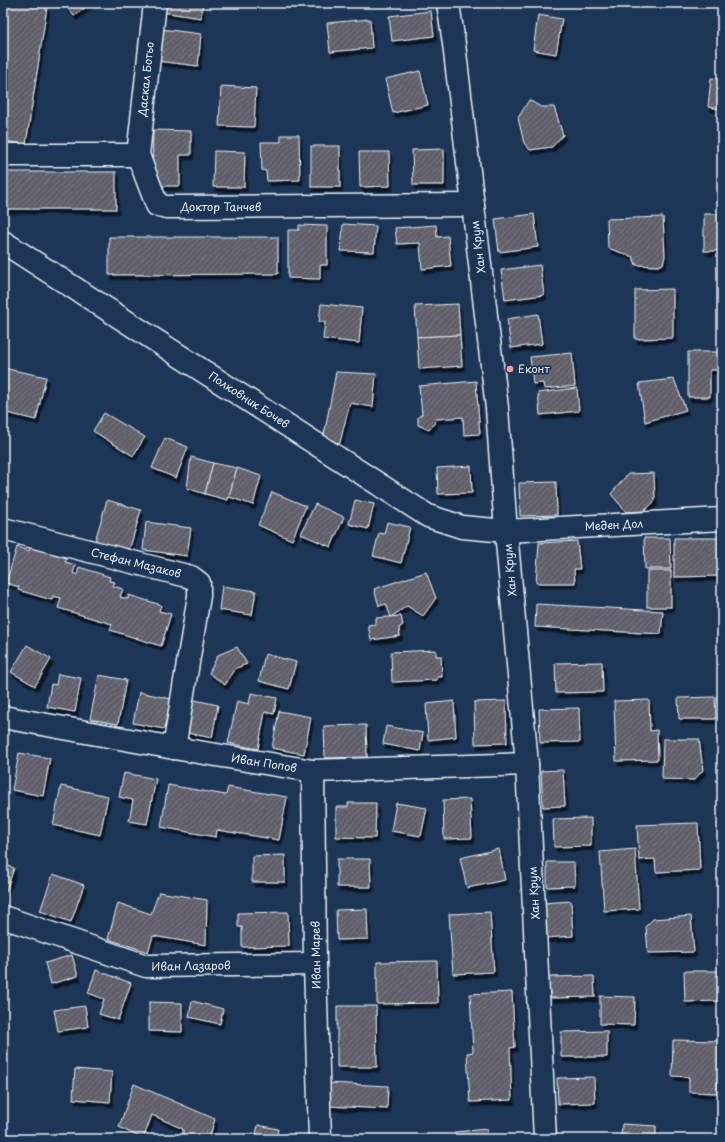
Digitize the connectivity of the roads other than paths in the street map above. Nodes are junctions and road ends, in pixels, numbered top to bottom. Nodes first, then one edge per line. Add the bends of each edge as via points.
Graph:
1 (155, 3) edge
2 (448, 3) edge
3 (3, 155) edge
4 (138, 155) junction
5 (473, 205) junction
6 (3, 242) edge
7 (722, 519) edge
8 (3, 529) edge
9 (506, 531) junction
10 (3, 717) edge
11 (174, 748) junction
12 (528, 764) junction
13 (314, 771) junction
14 (3, 917) edge
15 (315, 964) junction
16 (320, 1139) edge
17 (545, 1139) edge

1 - 4 street, Даскал Ботьо
2 - 5 street, Хан Крум
3 - 4 street
4 - 5 street, Доктор Танчев via 157,205 167,207
5 - 9 street, Хан Крум via 497,408
6 - 9 street, Полковник Бочев via 428,516 462,527
7 - 9 street, Меден Дол
8 - 11 street, Стефан Мазаков via 191,576 199,583
9 - 12 street, Хан Крум
10 - 11 street, Иван Попов
11 - 13 street, Иван Попов
12 - 13 street, Иван Попов
12 - 17 street, Хан Крум
13 - 15 street, Иван Марев
14 - 15 street, Иван Лазаров via 146,966
15 - 16 street, Иван Марев

